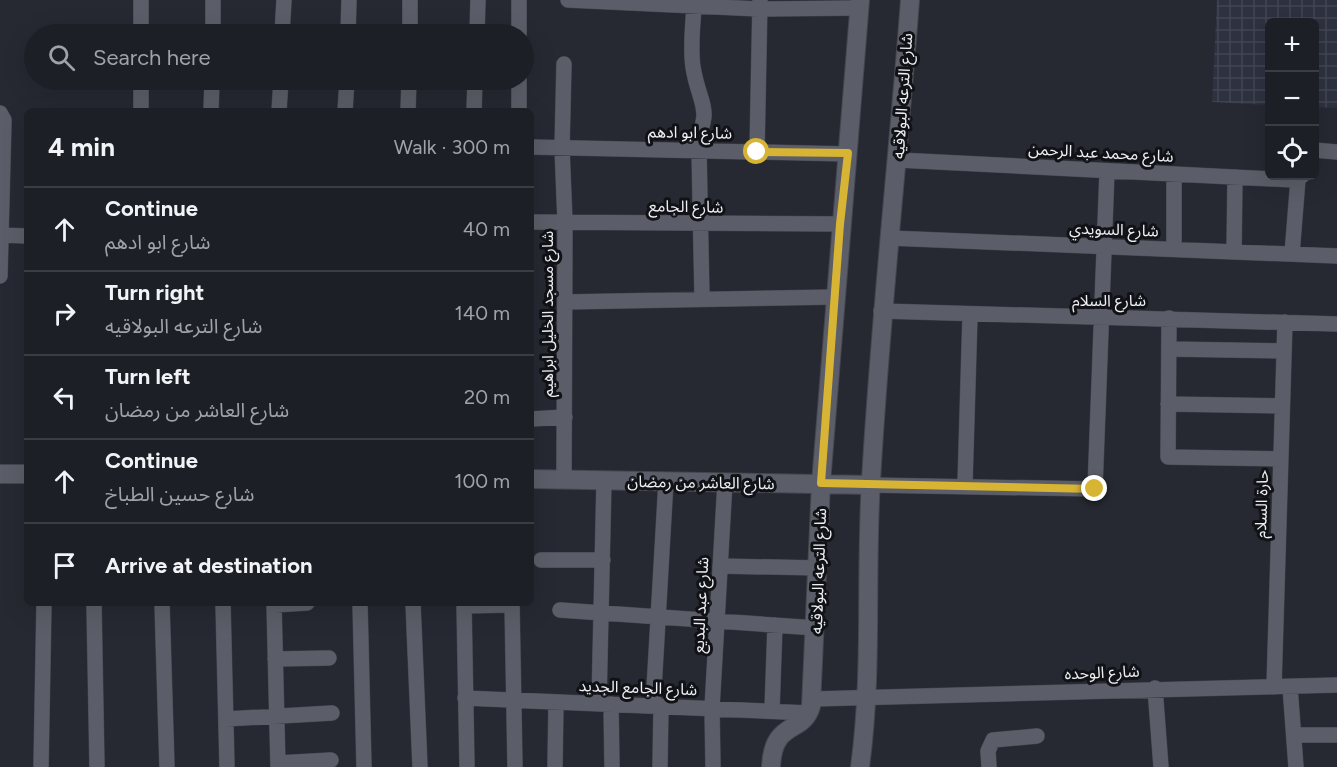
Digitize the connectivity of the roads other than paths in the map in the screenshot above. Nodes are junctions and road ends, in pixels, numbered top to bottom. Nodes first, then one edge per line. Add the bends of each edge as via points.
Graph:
1 (141, 0) edge
2 (213, 0) edge
3 (284, 0) edge
4 (350, 0) edge
5 (410, 0) edge
6 (477, 0) edge
7 (519, 0) edge
8 (568, 0) edge
9 (910, 0) edge
10 (620, 1) edge
11 (859, 4) edge
12 (759, 5) edge
13 (694, 6) junction
14 (141, 24) edge
15 (213, 24) edge
16 (283, 24) edge
17 (349, 24) edge
18 (410, 24) edge
19 (477, 24) edge
20 (519, 24) edge
21 (564, 64) dead end
22 (141, 90) edge
23 (212, 90) edge
24 (280, 90) edge
25 (346, 90) edge
26 (409, 90) edge
27 (475, 90) edge
28 (519, 90) edge
29 (141, 108) edge
30 (211, 108) edge
31 (279, 108) edge
32 (345, 108) edge
33 (408, 108) edge
34 (474, 108) edge
35 (519, 108) edge
36 (0, 113) edge
37 (534, 147) edge
38 (562, 147) junction
39 (695, 150) junction
40 (1319, 150) edge
41 (757, 152) junction
42 (1337, 152) edge
43 (848, 153) junction
44 (898, 160) junction
45 (1107, 171) junction
46 (1174, 174) junction
47 (1235, 177) junction
48 (1265, 177) edge
49 (1300, 180) edge
50 (534, 222) edge
51 (565, 222) junction
52 (702, 224) junction
53 (840, 224) junction
54 (1, 235) edge
55 (24, 236) edge
56 (889, 238) junction
57 (1104, 246) junction
58 (1174, 249) junction
59 (1234, 252) junction
60 (1292, 254) junction
61 (1337, 256) edge
62 (0, 276) edge
63 (835, 297) junction
64 (702, 298) junction
65 (565, 302) junction
66 (881, 310) junction
67 (970, 315) junction
68 (1169, 318) junction
69 (1102, 319) junction
70 (1285, 322) junction
71 (1337, 324) edge
72 (1169, 349) junction
73 (1284, 351) junction
74 (1168, 404) junction
75 (1282, 406) junction
76 (565, 417) junction
77 (534, 419) edge
78 (1281, 459) junction
79 (0, 474) edge
80 (24, 474) edge
81 (534, 479) edge
82 (564, 480) junction
83 (604, 480) junction
84 (666, 481) junction
85 (725, 482) junction
86 (821, 483) junction
87 (965, 484) junction
88 (870, 485) junction
89 (541, 560) dead end
90 (603, 560) junction
91 (720, 567) junction
92 (819, 568) junction
93 (44, 606) edge
94 (94, 606) edge
95 (162, 606) edge
96 (223, 606) edge
97 (274, 606) edge
98 (360, 606) edge
99 (412, 606) edge
100 (464, 606) edge
101 (512, 606) edge
102 (560, 610) dead end
103 (601, 613) junction
104 (659, 617) junction
105 (717, 621) junction
106 (775, 625) junction
107 (816, 628) junction
108 (329, 658) dead end
109 (275, 659) junction
110 (1337, 685) edge
111 (1274, 687) junction
112 (1290, 687) junction
113 (1155, 688) junction
114 (465, 698) junction
115 (868, 699) junction
116 (513, 700) junction
117 (556, 702) junction
118 (605, 704) junction
119 (657, 706) junction
120 (811, 706) junction
121 (712, 708) junction
122 (772, 710) junction
123 (332, 713) dead end
124 (277, 716) junction
125 (226, 719) junction
126 (1294, 735) junction
127 (1337, 735) edge
128 (1037, 736) dead end
129 (331, 760) dead end
130 (278, 765) edge
131 (41, 767) edge
132 (97, 767) edge
133 (166, 767) edge
134 (226, 767) edge
135 (364, 767) edge
136 (420, 767) edge
137 (467, 767) edge
138 (515, 767) edge
139 (555, 767) edge
140 (612, 767) edge
141 (660, 767) edge
142 (713, 767) edge
143 (771, 767) edge
144 (860, 767) edge
145 (989, 767) edge
146 (1161, 767) edge
147 (1296, 767) edge

1 - 14 street
2 - 15 street
3 - 16 street
4 - 17 street
5 - 18 street
6 - 19 street
7 - 20 street
8 - 10 street
9 - 44 street, شارع الترعه البولاقيه
10 - 13 street
11 - 12 street
11 - 43 street, شارع الترعه البولاقيه
12 - 13 street
12 - 41 street
13 - 39 street via 693,68 705,108
21 - 38 street, شارع مسجد الخليل ابراهيم
22 - 29 street
23 - 30 street
24 - 31 street
25 - 32 street
26 - 33 street
27 - 34 street
28 - 35 street
36 - 54 street via 4,120
37 - 38 street, شارع ابو ادهم
38 - 39 street, شارع ابو ادهم
38 - 51 street, شارع مسجد الخليل ابراهيم
39 - 41 street, شارع ابو ادهم
39 - 52 street
40 - 42 street
41 - 43 street, شارع ابو ادهم
43 - 53 street, شارع الترعه البولاقيه
44 - 45 street, شارع محمد عبد الرحمن
44 - 56 street, شارع الترعه البولاقيه
45 - 46 street, شارع محمد عبد الرحمن
45 - 57 street
46 - 47 street, شارع محمد عبد الرحمن
46 - 58 street
47 - 48 street, شارع محمد عبد الرحمن
47 - 59 street
49 - 60 street
50 - 51 street, شارع الجامع
51 - 52 street, شارع الجامع
51 - 65 street, شارع مسجد الخليل ابراهيم
52 - 53 street, شارع الجامع
52 - 64 street
53 - 63 street, شارع الترعه البولاقيه
54 - 55 street
54 - 62 street
56 - 57 street, شارع السويدي
56 - 66 street, شارع الترعه البولاقيه
57 - 58 street, شارع السويدي
57 - 69 street
58 - 59 street, شارع السويدي
59 - 60 street, شارع السويدي
60 - 61 street, شارع السويدي
63 - 64 street
63 - 86 street, شارع الترعه البولاقيه
64 - 65 street
65 - 76 street, شارع مسجد الخليل ابراهيم
66 - 67 street, شارع السلام
66 - 88 street, شارع الترعه البولاقيه
67 - 69 street, شارع السلام
67 - 87 street
68 - 69 street, شارع السلام
68 - 70 street, شارع السلام
68 - 72 street
69 - 87 street via 1095,489
70 - 71 street, شارع السلام
70 - 73 street, حارة السلام
72 - 73 street
72 - 74 street
73 - 75 street, حارة السلام
74 - 75 street
74 - 78 street via 1168,457
75 - 78 street, حارة السلام
76 - 77 street
76 - 82 street, شارع مسجد الخليل ابراهيم
78 - 111 street, حارة السلام
79 - 80 street
81 - 82 street, شارع العاشر من رمضان
82 - 83 street, شارع العاشر من رمضان
83 - 84 street, شارع العاشر من رمضان
83 - 90 street
84 - 85 street, شارع العاشر من رمضان
84 - 104 street
85 - 86 street, شارع العاشر من رمضان
85 - 91 street, شارع عبد البديع
86 - 88 street, شارع العاشر من رمضان
86 - 92 street, شارع الترعه البولاقيه
87 - 88 street
88 - 115 street, شارع الترعه البولاقيه
89 - 90 street
90 - 103 street
91 - 92 street
91 - 105 street, شارع عبد البديع
92 - 107 street, شارع الترعه البولاقيه
93 - 131 street
94 - 132 street
95 - 133 street
96 - 125 street
97 - 109 street
98 - 135 street
99 - 136 street
100 - 114 street
101 - 116 street
102 - 103 street
103 - 104 street
103 - 118 street
104 - 105 street
104 - 119 street
105 - 106 street
105 - 121 street, شارع عبد البديع
106 - 107 street
106 - 122 street
107 - 120 street, شارع الترعه البولاقيه
108 - 109 street
109 - 124 street
110 - 112 street, شارع الوحده
111 - 112 street, شارع الوحده
111 - 113 street, شارع الوحده
112 - 126 street
113 - 115 street, شارع الوحده
113 - 146 street
114 - 116 street, شارع الجامع الجديد
114 - 137 street
115 - 120 street, شارع الوحده
115 - 144 street, شارع الترعه البولاقيه
116 - 117 street, شارع الجامع الجديد
116 - 138 street
117 - 118 street, شارع الجامع الجديد
117 - 139 street
118 - 119 street, شارع الجامع الجديد
118 - 140 street
119 - 121 street, شارع الجامع الجديد
119 - 141 street
120 - 122 street, شارع الجامع الجديد
120 - 143 street via 778,737 771,753
121 - 122 street, شارع الجامع الجديد
121 - 142 street, شارع عبد البديع
123 - 124 street
124 - 125 street
124 - 130 street
125 - 134 street
126 - 127 street
126 - 147 street
128 - 145 street via 993,740 988,751
129 - 130 street

